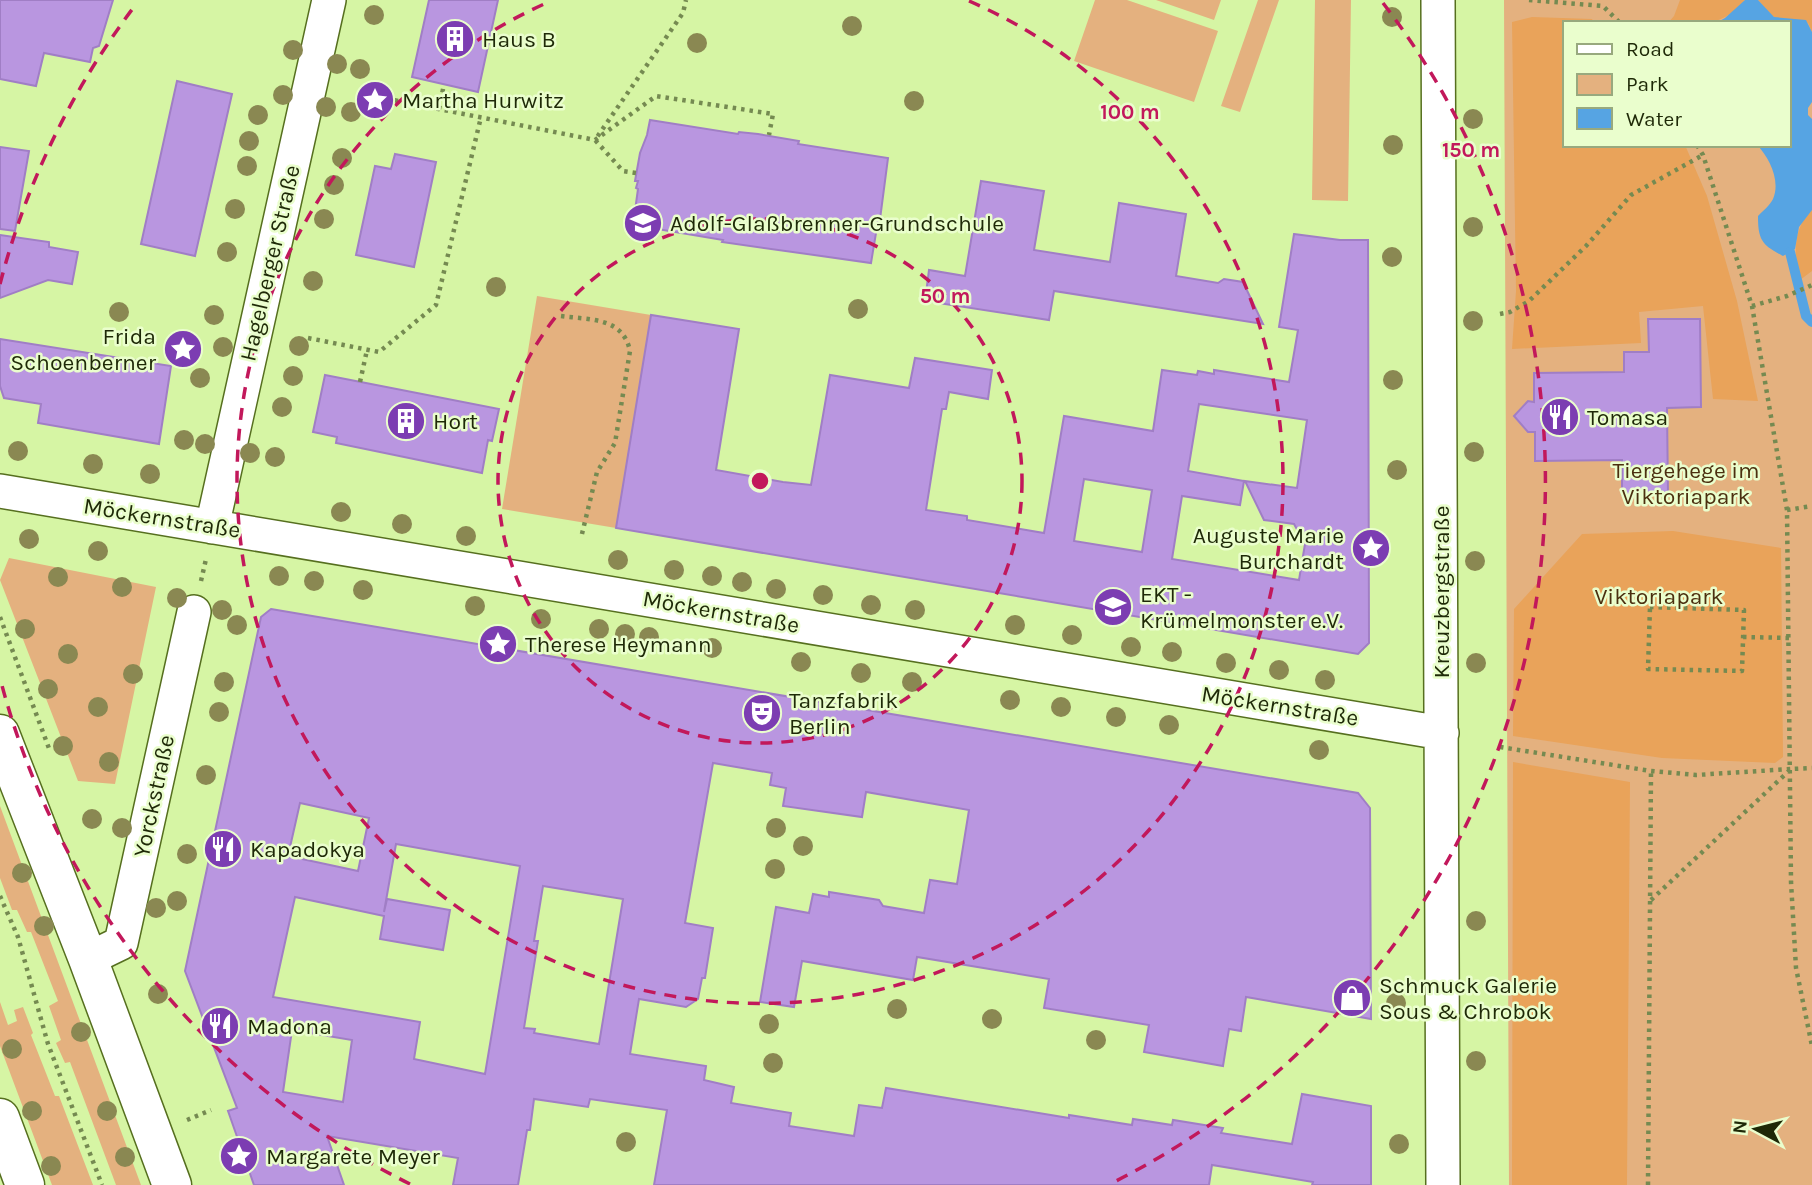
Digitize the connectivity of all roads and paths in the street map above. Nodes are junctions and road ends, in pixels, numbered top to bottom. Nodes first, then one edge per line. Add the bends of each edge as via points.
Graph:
1 (329, 0) edge
2 (685, 0) edge
3 (1438, 0) edge
4 (1529, 0) edge
5 (1609, 0) edge
6 (1603, 6) junction
7 (1618, 21) edge
8 (444, 84) dead end
9 (378, 97) dead end
10 (439, 109) junction
11 (481, 117) junction
12 (769, 135) dead end
13 (595, 140) junction
14 (1698, 147) edge
15 (1703, 155) junction
16 (636, 173) dead end
17 (1812, 285) edge
18 (1752, 306) junction
19 (1500, 314) dead end
20 (561, 316) dead end
21 (309, 338) dead end
22 (367, 349) junction
23 (360, 382) dead end
24 (0, 491) edge
25 (1812, 506) edge
26 (1787, 510) junction
27 (212, 527) junction
28 (581, 538) dead end
29 (194, 612) dead end
30 (1744, 638) junction
31 (1790, 638) junction
32 (1442, 733) junction
33 (0, 734) edge
34 (1500, 747) dead end
35 (1812, 768) edge
36 (1791, 769) junction
37 (1651, 771) junction
38 (0, 896) edge
39 (1650, 900) junction
40 (88, 959) junction
41 (1812, 1046) edge
42 (211, 1111) dead end
43 (0, 1118) edge
44 (183, 1121) dead end
45 (25, 1185) edge
46 (102, 1185) edge
47 (172, 1185) edge
48 (1443, 1185) edge
49 (1648, 1185) edge

1 - 27 street, Hagelberger Straße
2 - 13 path via 683,13
3 - 32 street, Kreuzbergstraße
4 - 6 path
5 - 6 path
6 - 7 path
8 - 10 path
9 - 10 path
10 - 11 path
11 - 13 path
11 - 22 path via 436,305 379,352
12 - 13 path via 773,114 656,96
13 - 16 path via 623,171
14 - 15 path
15 - 18 path
15 - 19 path via 1630,195 1530,301
17 - 18 path
18 - 26 path
20 - 28 path via 612,324 627,337 630,351 615,443 597,472
21 - 22 path
22 - 23 path
24 - 27 street, Möckernstraße
25 - 26 path
26 - 31 path
27 - 32 street, Möckernstraße
29 - 40 street, Yorckstraße via 121,943
30 - 30 path via 1744,610 1650,607 1648,669 1742,671
30 - 31 path
31 - 36 path
32 - 48 street, Kreuzbergstraße
33 - 40 main road
34 - 37 path
35 - 36 path
36 - 37 path via 1696,775
36 - 39 path
36 - 41 path via 1796,968
37 - 39 path
38 - 46 path via 19,937 48,1044
39 - 49 path
40 - 47 main road
42 - 44 path
43 - 45 main road

